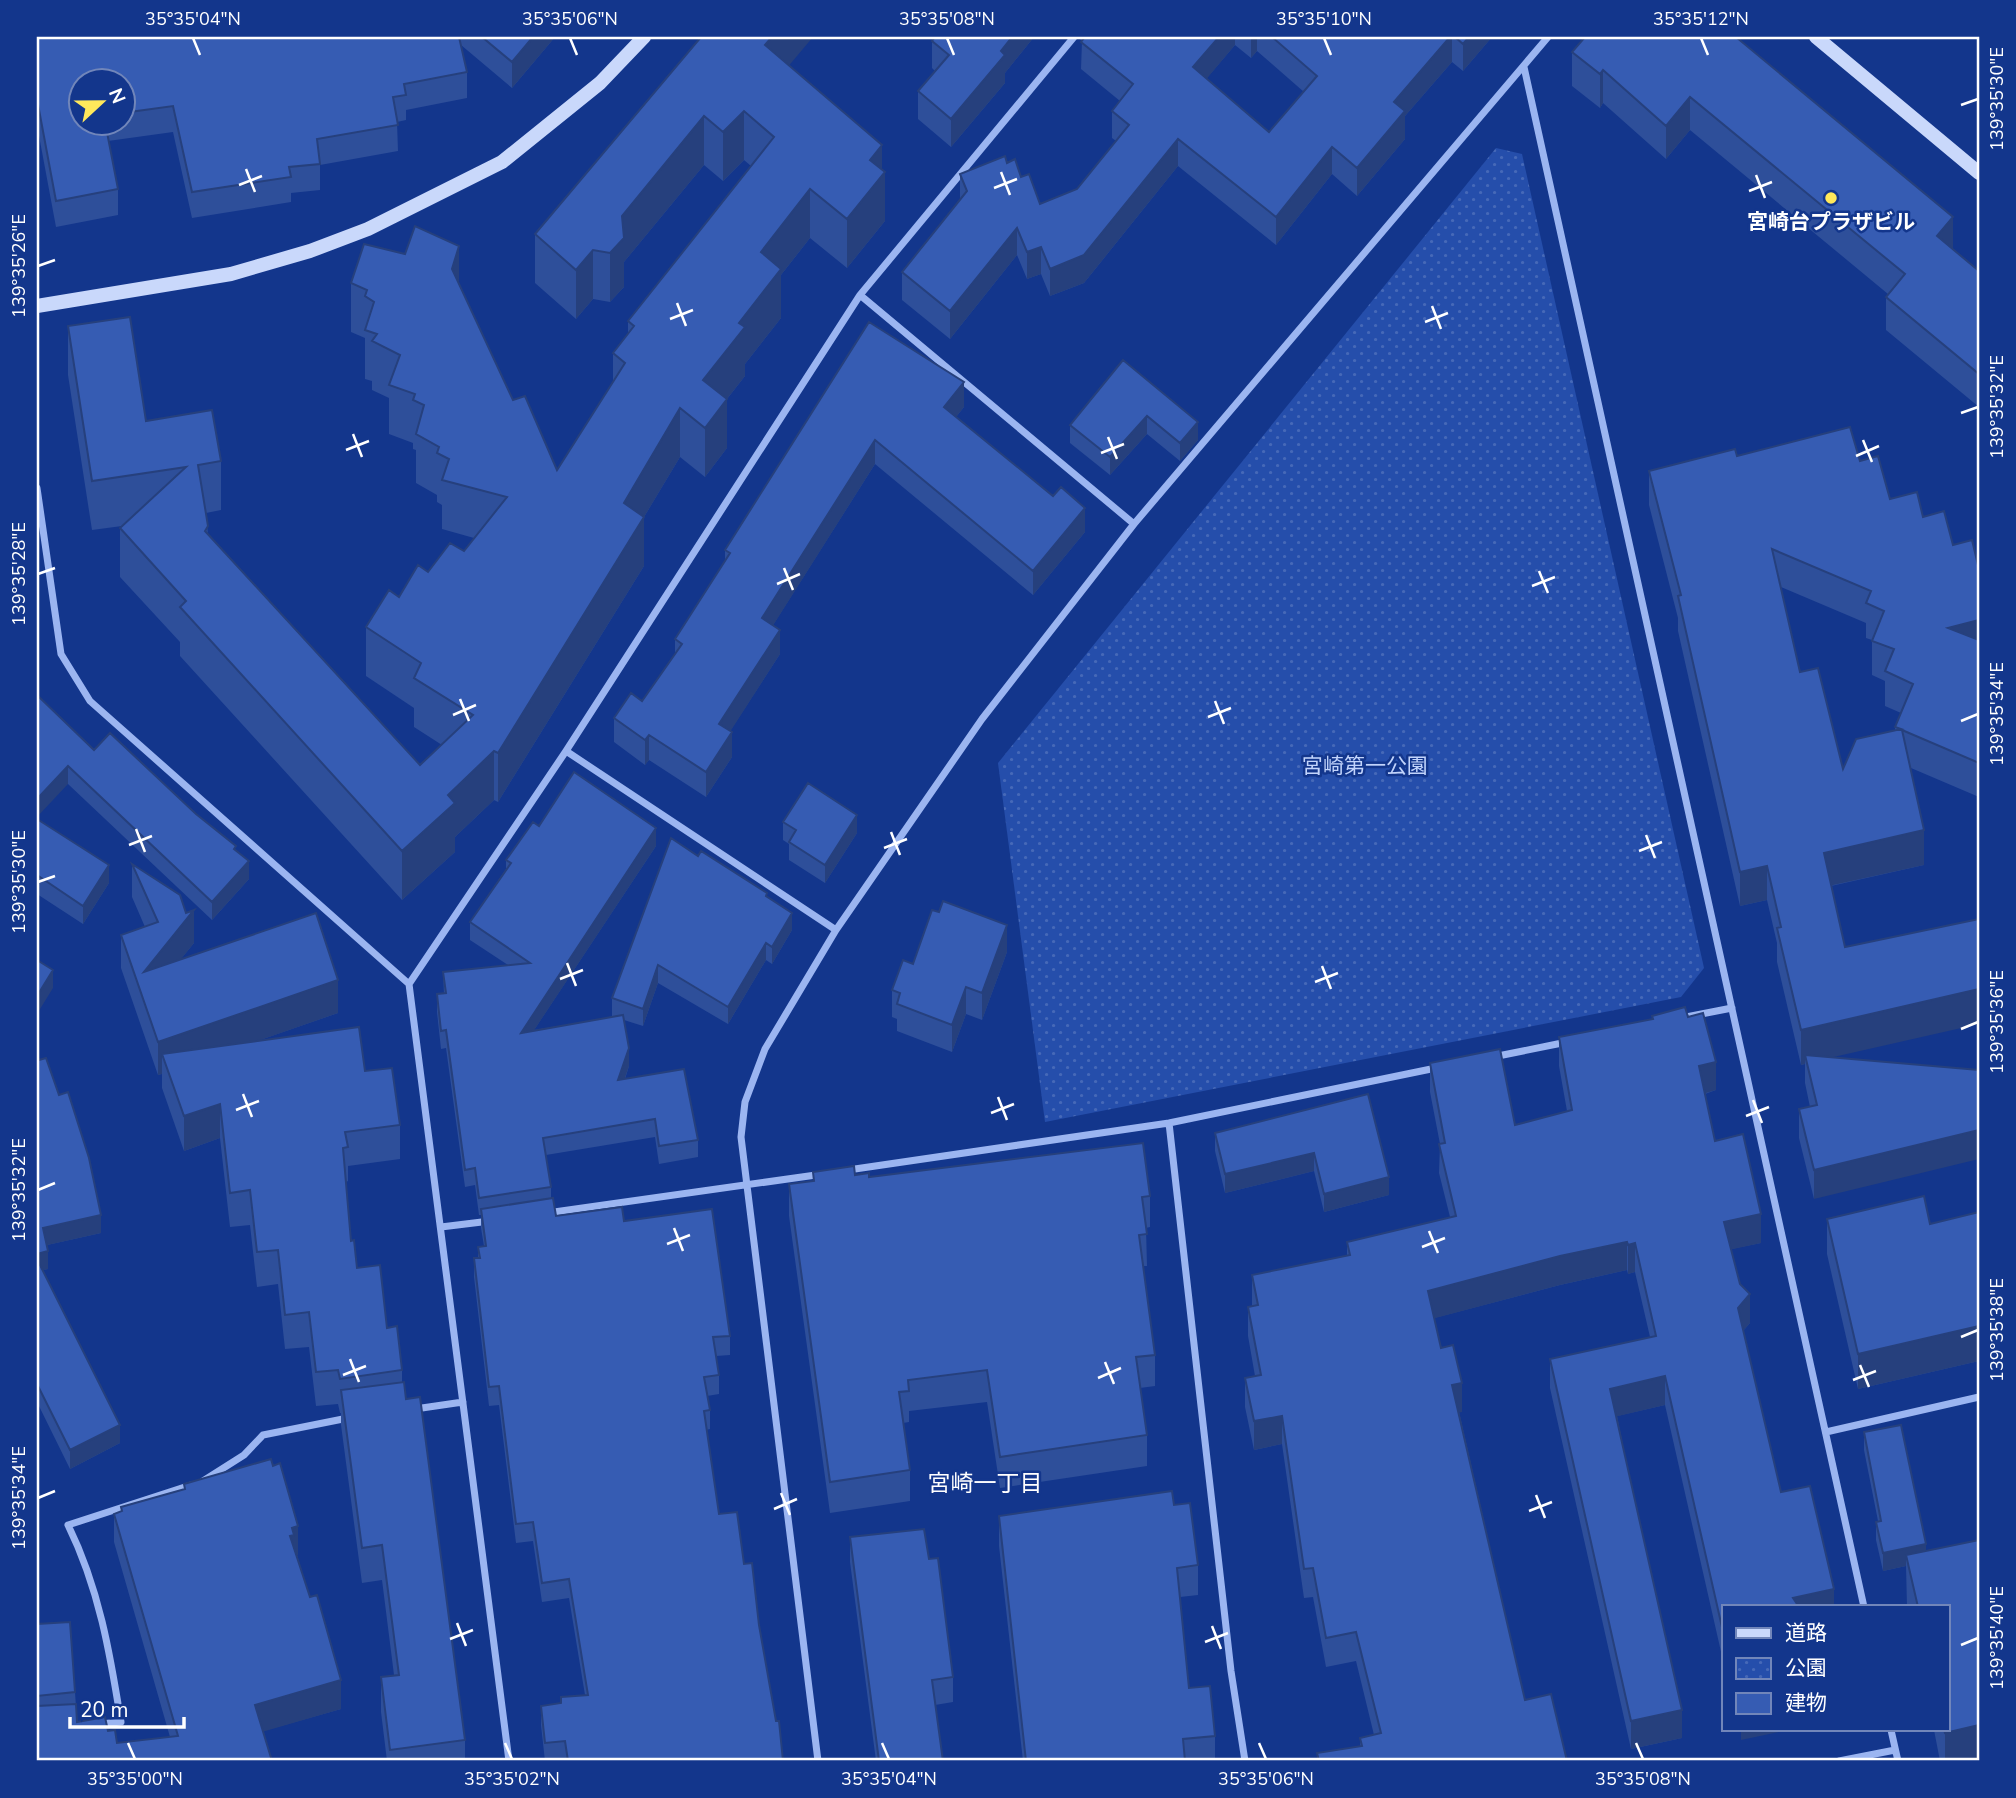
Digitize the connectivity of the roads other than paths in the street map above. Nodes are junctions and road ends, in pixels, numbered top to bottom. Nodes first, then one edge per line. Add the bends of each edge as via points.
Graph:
1 (1074, 37) edge
2 (1548, 37) edge
3 (1816, 37) edge
4 (636, 40) edge
5 (1524, 66) junction
6 (1979, 173) edge
7 (860, 295) junction
8 (37, 306) edge
9 (37, 488) edge
10 (1134, 524) junction
11 (566, 751) junction
12 (836, 930) junction
13 (409, 984) junction
14 (1732, 1008) junction
15 (1667, 1021) edge
16 (1577, 1040) edge
17 (1486, 1058) edge
18 (1446, 1066) edge
19 (1169, 1123) junction
20 (844, 1170) edge
21 (831, 1172) edge
22 (746, 1185) junction
23 (534, 1214) edge
24 (494, 1220) edge
25 (441, 1227) junction
26 (1979, 1397) edge
27 (463, 1402) junction
28 (410, 1409) edge
29 (358, 1417) edge
30 (1826, 1432) junction
31 (1864, 1605) edge
32 (95, 1725) edge
33 (1891, 1731) edge
34 (1895, 1750) junction
35 (509, 1761) edge
36 (818, 1761) edge
37 (1245, 1761) edge
38 (1839, 1761) edge
39 (1898, 1761) edge

1 - 7 street
2 - 5 street
3 - 6 street
4 - 8 street via 600,83 502,162 368,229 231,274
5 - 10 street
5 - 14 street
7 - 10 street
7 - 11 street
9 - 13 street via 61,654 90,701
10 - 12 street via 982,719
11 - 12 street
11 - 13 street
12 - 22 street via 765,1049 745,1102 741,1137
13 - 25 street
14 - 15 street
14 - 30 street
16 - 17 street
18 - 19 street
19 - 20 street
19 - 37 street
21 - 22 street
22 - 23 street
22 - 36 street
24 - 25 street
25 - 27 street
26 - 30 street
27 - 28 street
27 - 35 street
29 - 32 street via 263,1435 244,1455 201,1481 68,1525 86,1563 106,1629 121,1722
30 - 31 street
33 - 34 street
34 - 38 street
34 - 39 street

